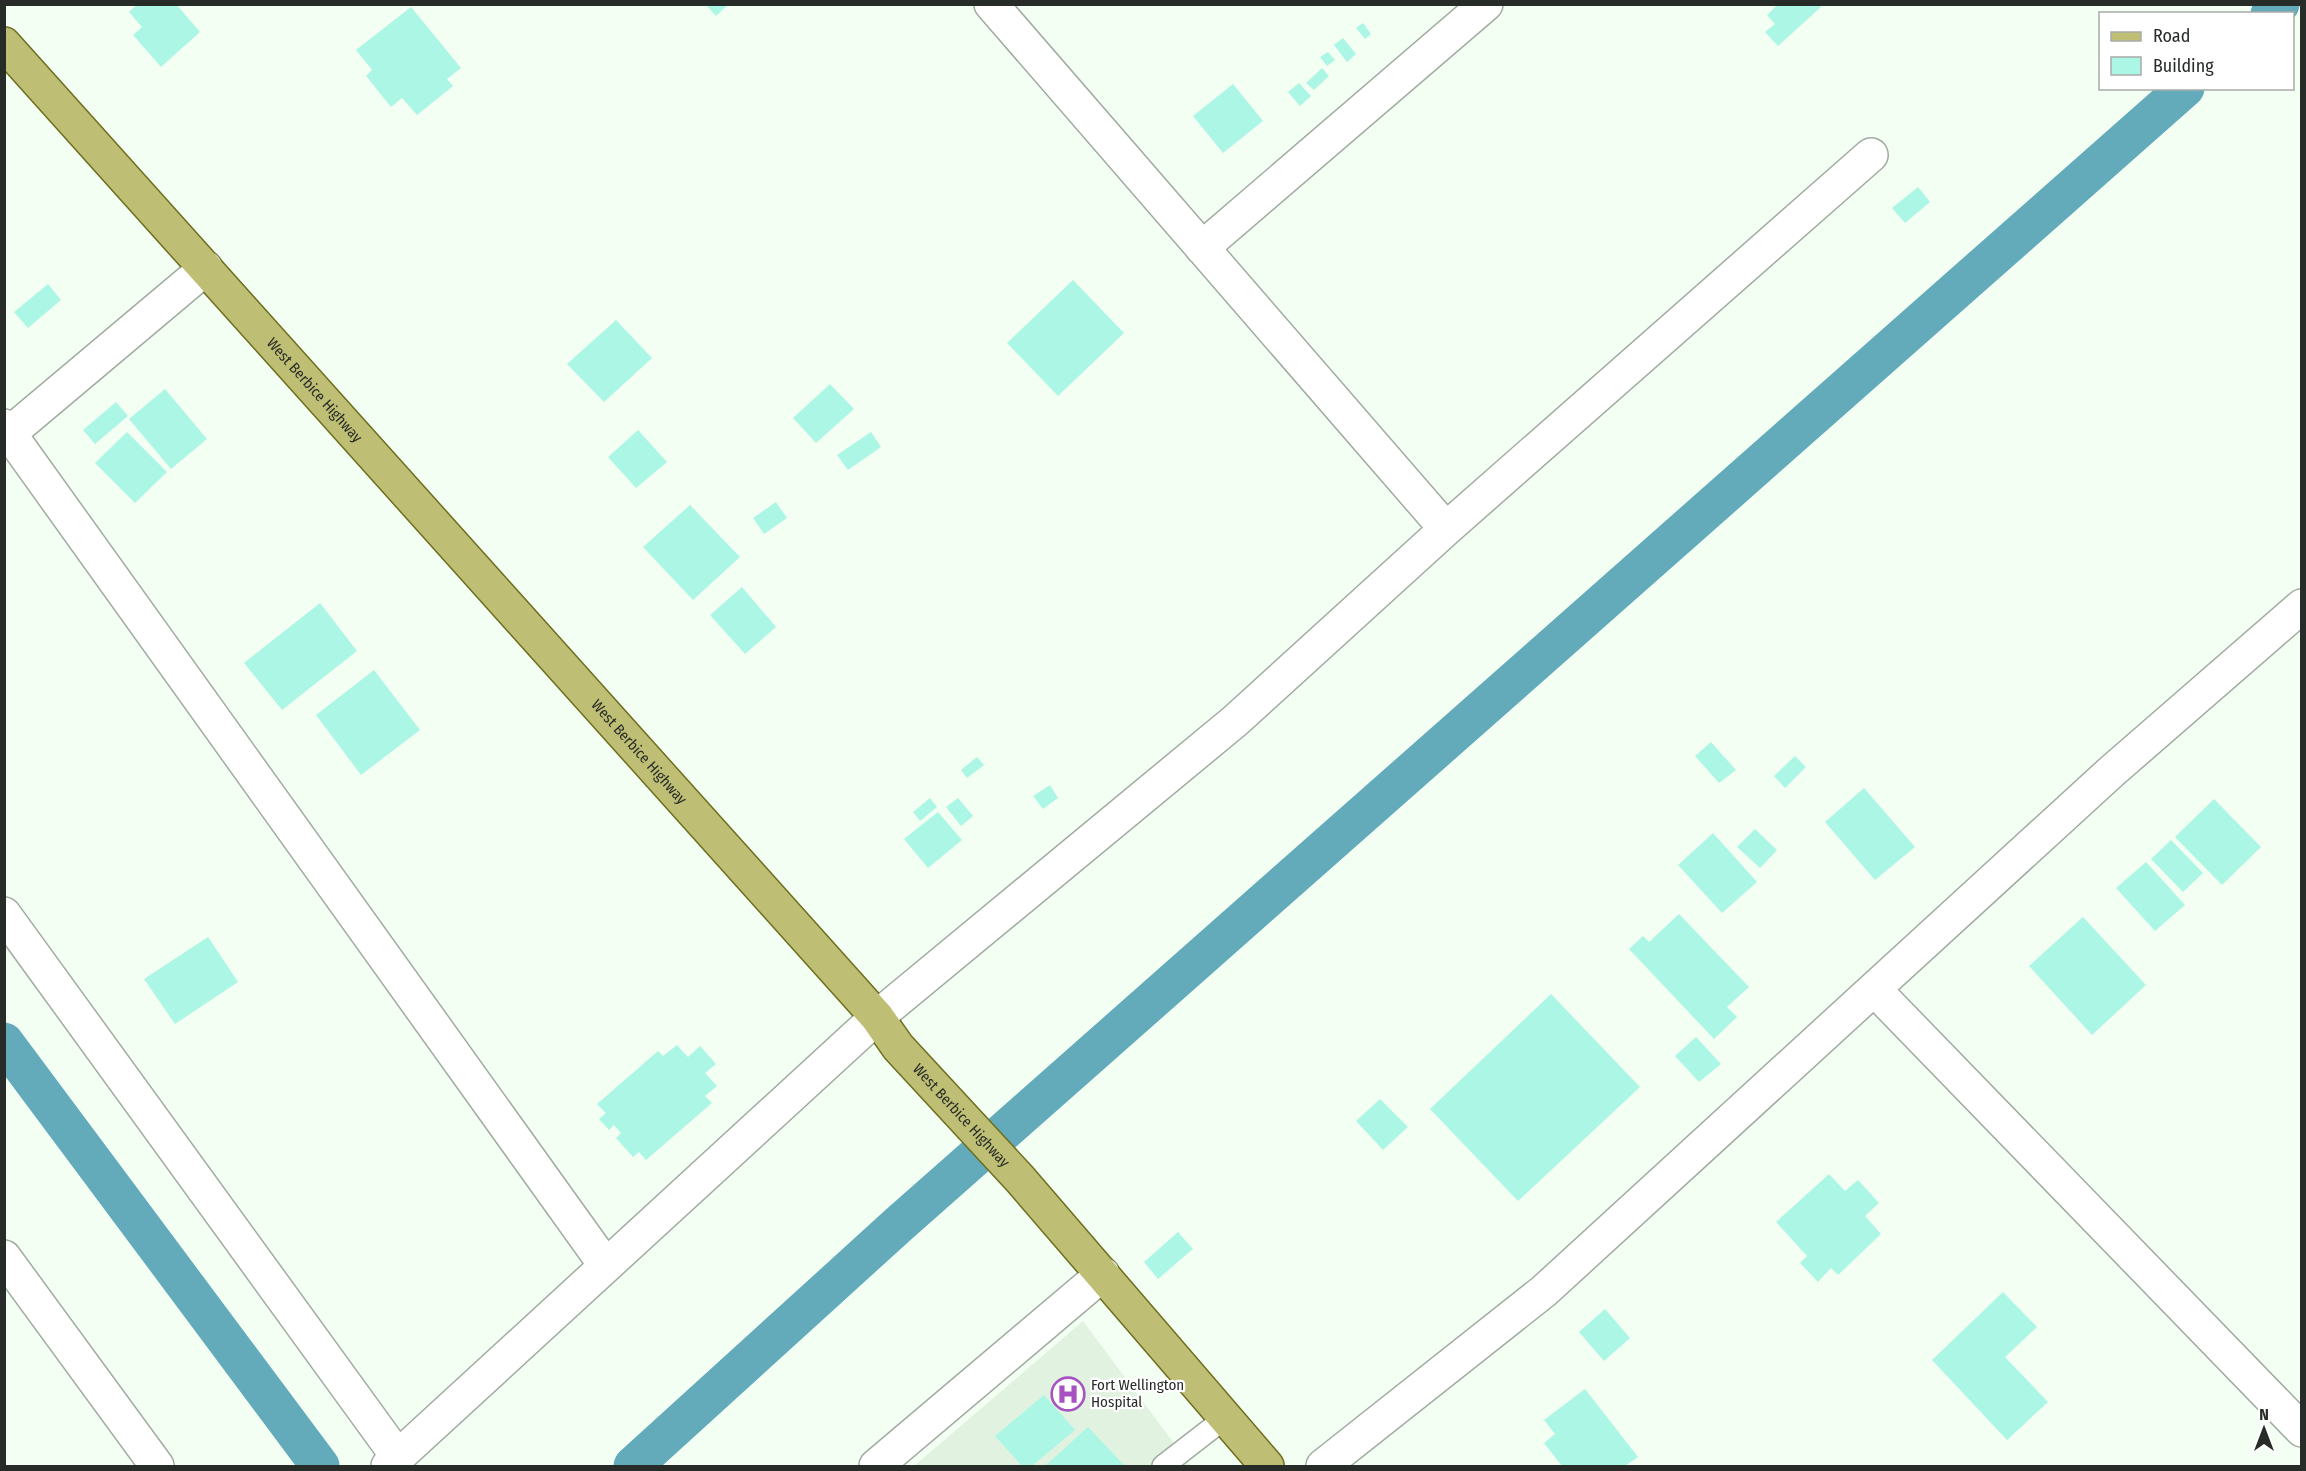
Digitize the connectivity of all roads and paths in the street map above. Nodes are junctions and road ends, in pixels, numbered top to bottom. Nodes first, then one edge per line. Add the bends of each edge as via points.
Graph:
1 (991, 4) edge
2 (1486, 4) edge
3 (4, 44) edge
4 (1871, 155) dead end
5 (1202, 248) junction
6 (206, 268) junction
7 (6, 432) edge
8 (1446, 529) junction
9 (2301, 606) edge
10 (4, 914) edge
11 (1874, 989) junction
12 (877, 1017) junction
13 (4, 1257) edge
14 (606, 1266) junction
15 (1102, 1274) junction
16 (1225, 1418) junction
17 (2301, 1430) edge
18 (393, 1462) edge
19 (157, 1467) edge
20 (876, 1467) edge
21 (1163, 1467) edge
22 (1267, 1467) edge
23 (1323, 1467) edge

1 - 5 street
2 - 5 street
3 - 6 main road, West Berbice Highway
4 - 8 street
5 - 8 street
6 - 7 street
6 - 12 main road, West Berbice Highway
7 - 14 street
8 - 12 street via 1235,721
9 - 11 street via 2111,772
10 - 18 street
11 - 17 street
11 - 23 street via 1544,1291
12 - 14 street
12 - 15 main road, West Berbice Highway via 898,1047
13 - 19 street
14 - 18 street
15 - 16 main road, West Berbice Highway
15 - 20 street
16 - 21 lane
16 - 22 main road, West Berbice Highway

